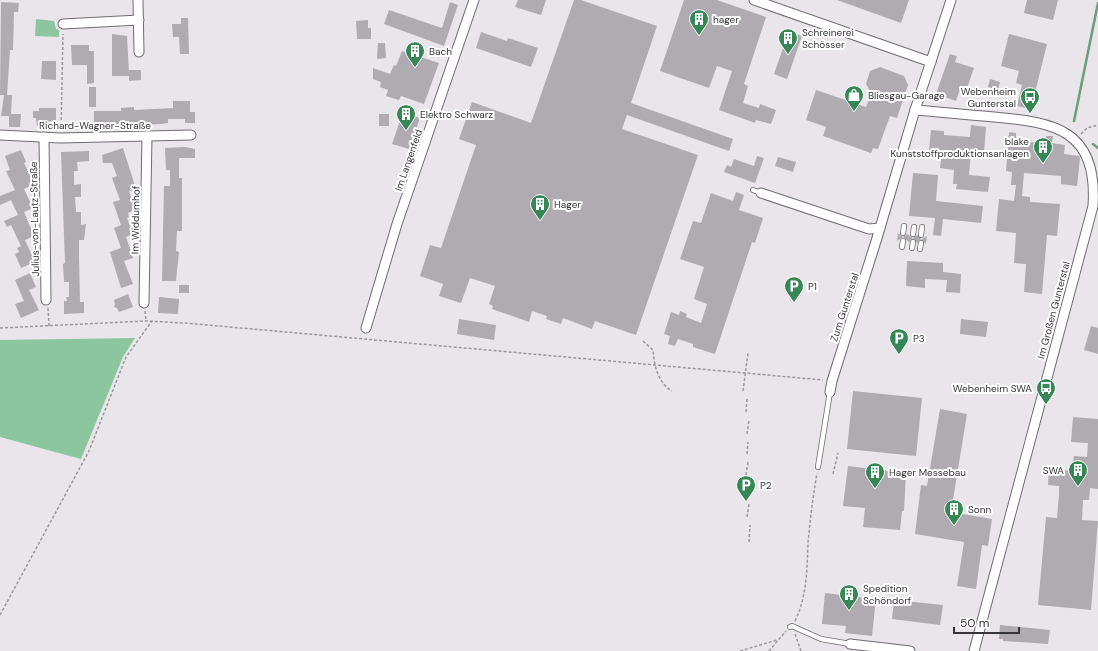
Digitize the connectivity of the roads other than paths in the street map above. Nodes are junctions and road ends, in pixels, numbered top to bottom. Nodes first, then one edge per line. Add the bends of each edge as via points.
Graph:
1 (138, 0) edge
2 (474, 0) edge
3 (754, 0) edge
4 (951, 0) edge
5 (139, 20) junction
6 (63, 24) road end
7 (139, 52) dead end
8 (931, 62) junction
9 (915, 110) junction
10 (0, 135) edge
11 (191, 135) dead end
12 (147, 136) junction
13 (44, 137) junction
14 (757, 192) dead end
15 (904, 226) dead end
16 (914, 227) dead end
17 (922, 227) dead end
18 (880, 228) junction
19 (903, 233) dead end
20 (913, 234) dead end
21 (921, 235) dead end
22 (903, 241) dead end
23 (913, 242) dead end
24 (920, 243) dead end
25 (902, 247) dead end
26 (912, 248) dead end
27 (920, 249) dead end
28 (46, 300) road end
29 (144, 303) dead end
30 (366, 328) dead end
31 (830, 392) joint
32 (818, 467) road end
33 (791, 626) road end
34 (850, 644) joint
35 (910, 651) edge
36 (974, 651) edge

1 - 5 street
2 - 30 street, Im Langenfeld via 397,224
3 - 8 street
4 - 8 street, Zum Gunterstal
5 - 6 street
5 - 7 street
8 - 9 street, Zum Gunterstal
9 - 18 street, Zum Gunterstal
9 - 36 street, Im Großen Gunterstal via 1041,122 1054,126 1084,148 1094,171 1092,206
10 - 13 street, Richard-Wagner-Straße
11 - 12 street, Richard-Wagner-Straße
12 - 13 street, Richard-Wagner-Straße
12 - 29 street, Im Widdumhof
13 - 28 street, Julius-von-Lautz-Straße
14 - 18 street via 869,229
15 - 19 lane
16 - 20 lane
17 - 21 lane
18 - 31 street, Zum Gunterstal
22 - 25 lane
23 - 26 lane
24 - 27 lane
31 - 32 lane, Zum Gunterstal
33 - 34 lane via 821,639
34 - 35 street

